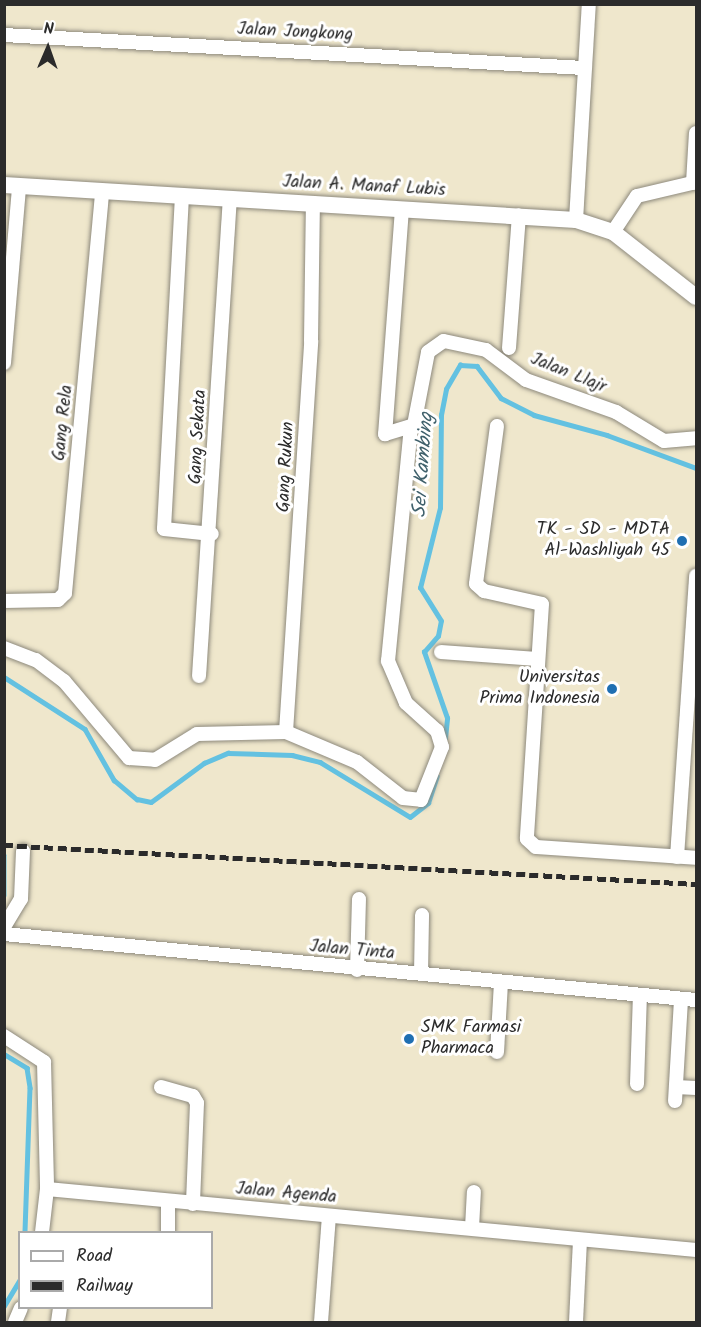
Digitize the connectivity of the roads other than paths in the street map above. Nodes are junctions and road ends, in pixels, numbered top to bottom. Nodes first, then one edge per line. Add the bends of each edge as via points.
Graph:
1 (590, 4) edge
2 (4, 35) edge
3 (583, 68) junction
4 (696, 133) edge
5 (695, 182) edge
6 (12, 186) edge
7 (102, 192) junction
8 (182, 196) junction
9 (230, 199) junction
10 (314, 203) junction
11 (402, 209) junction
12 (519, 215) junction
13 (576, 220) junction
14 (613, 232) junction
15 (696, 297) edge
16 (509, 348) dead end
17 (4, 363) edge
18 (497, 426) dead end
19 (411, 428) junction
20 (696, 438) edge
21 (212, 534) junction
22 (696, 576) edge
23 (696, 586) edge
24 (4, 601) edge
25 (4, 648) edge
26 (441, 652) dead end
27 (537, 659) junction
28 (199, 676) dead end
29 (286, 732) junction
30 (23, 851) dead end
31 (677, 857) junction
32 (696, 858) edge
33 (359, 899) dead end
34 (423, 915) dead end
35 (4, 927) edge
36 (4, 934) edge
37 (357, 970) junction
38 (421, 974) junction
39 (501, 983) junction
40 (640, 995) junction
41 (681, 999) junction
42 (696, 1000) edge
43 (4, 1036) edge
44 (497, 1052) dead end
45 (637, 1084) dead end
46 (161, 1087) dead end
47 (696, 1088) edge
48 (47, 1190) junction
49 (474, 1192) dead end
50 (168, 1201) junction
51 (193, 1204) junction
52 (329, 1216) junction
53 (472, 1228) junction
54 (42, 1231) edge
55 (168, 1231) edge
56 (580, 1240) junction
57 (696, 1250) edge
58 (21, 1309) edge
59 (15, 1323) edge
60 (321, 1323) edge
61 (576, 1323) edge

1 - 3 street
2 - 3 street, Jalan Jongkong
3 - 13 street
4 - 5 street
5 - 14 street via 637,196
6 - 7 street, Jalan A. Manaf Lubis
6 - 17 street
7 - 8 street, Jalan A. Manaf Lubis
7 - 24 street, Gang Rela via 65,593 61,600
8 - 9 street, Jalan A. Manaf Lubis
8 - 21 street via 164,529
9 - 10 street, Jalan A. Manaf Lubis
9 - 21 street, Gang Sekata
10 - 11 street, Jalan A. Manaf Lubis
10 - 29 street, Gang Rukun via 311,341
11 - 12 street, Jalan A. Manaf Lubis
11 - 19 street via 385,434
12 - 13 street, Jalan A. Manaf Lubis
12 - 16 street
13 - 14 street, Jalan A. Manaf Lubis
14 - 15 street, Jalan A. Manaf Lubis
18 - 27 street via 476,584 484,591 540,601
19 - 20 street, Jalan Llajr via 428,352 444,341 486,350 526,380 616,412 664,441
19 - 29 street, Jalan Llajr via 388,661 406,703 436,731 441,757 421,800 412,801 357,762
21 - 28 street, Gang Sekata
22 - 23 street
23 - 31 street
25 - 29 street via 36,660 64,681 129,758 139,761 156,760 197,734
26 - 27 street
27 - 31 street via 525,831 531,845
30 - 35 street via 21,899
31 - 32 street
33 - 37 street
34 - 38 street
36 - 37 street, Jalan Tinta
37 - 38 street, Jalan Tinta
38 - 39 street, Jalan Tinta
39 - 40 street, Jalan Tinta
39 - 44 street
40 - 41 street, Jalan Tinta
40 - 45 street
41 - 42 street, Jalan Tinta
41 - 47 street via 675,1094
43 - 48 street via 44,1062
46 - 51 street via 193,1096 198,1103
48 - 50 street, Jalan Agenda
48 - 54 street
49 - 53 street
50 - 51 street, Jalan Agenda
50 - 55 street
51 - 52 street, Jalan Agenda
52 - 53 street, Jalan Agenda
52 - 60 street
53 - 56 street, Jalan Agenda
56 - 57 street, Jalan Agenda
56 - 61 street
58 - 59 street

